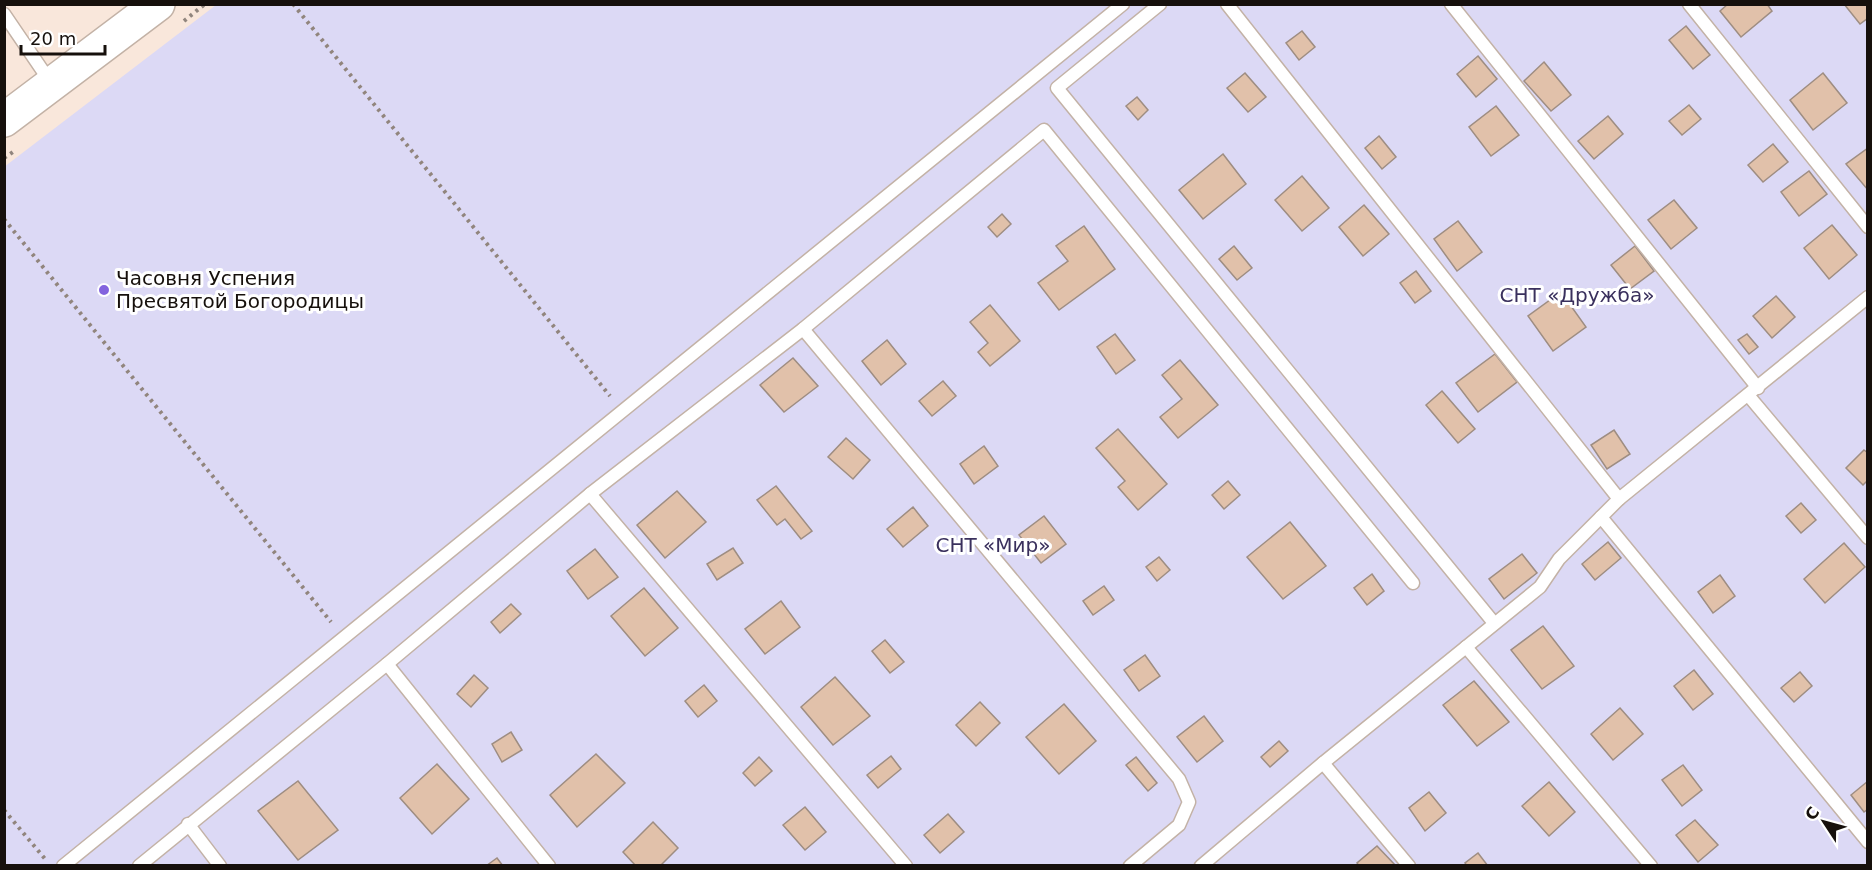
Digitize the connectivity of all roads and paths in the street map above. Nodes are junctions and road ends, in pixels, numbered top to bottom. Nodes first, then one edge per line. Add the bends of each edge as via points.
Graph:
1 (158, 4) edge
2 (293, 4) edge
3 (1123, 4) edge
4 (1160, 4) edge
5 (1227, 4) edge
6 (1451, 4) edge
7 (1689, 4) edge
8 (4, 14) edge
9 (52, 84) junction
10 (4, 120) edge
11 (4, 219) edge
12 (1868, 227) edge
13 (1868, 297) edge
14 (802, 329) junction
15 (1753, 391) junction
16 (623, 412) junction
17 (590, 494) junction
18 (1619, 499) junction
19 (1601, 517) junction
20 (1868, 538) edge
21 (1413, 583) dead end
22 (1494, 623) junction
23 (344, 638) junction
24 (1466, 647) junction
25 (387, 664) junction
26 (1323, 763) junction
27 (4, 810) edge
28 (188, 824) junction
29 (1868, 842) edge
30 (50, 866) edge
31 (63, 866) edge
32 (139, 866) edge
33 (220, 866) edge
34 (549, 866) edge
35 (906, 866) edge
36 (1130, 866) edge
37 (1201, 866) edge
38 (1409, 866) edge
39 (1650, 866) edge

1 - 9 main road
2 - 16 path
3 - 16 lane
4 - 22 lane via 1056,88
5 - 18 lane
6 - 15 lane
7 - 12 lane
8 - 9 lane
9 - 10 main road
11 - 23 path
13 - 15 lane
14 - 17 lane
14 - 21 lane via 1044,130
14 - 36 lane via 1179,779 1190,802 1179,825
15 - 18 lane
15 - 20 lane
16 - 23 lane
17 - 25 lane
17 - 35 lane
18 - 19 lane
19 - 22 lane via 1558,559 1540,587
19 - 29 lane
22 - 24 lane
23 - 31 lane
24 - 26 lane
24 - 39 lane
25 - 28 lane
25 - 34 lane
26 - 37 lane
26 - 38 lane
27 - 30 path
28 - 32 lane
28 - 33 lane

